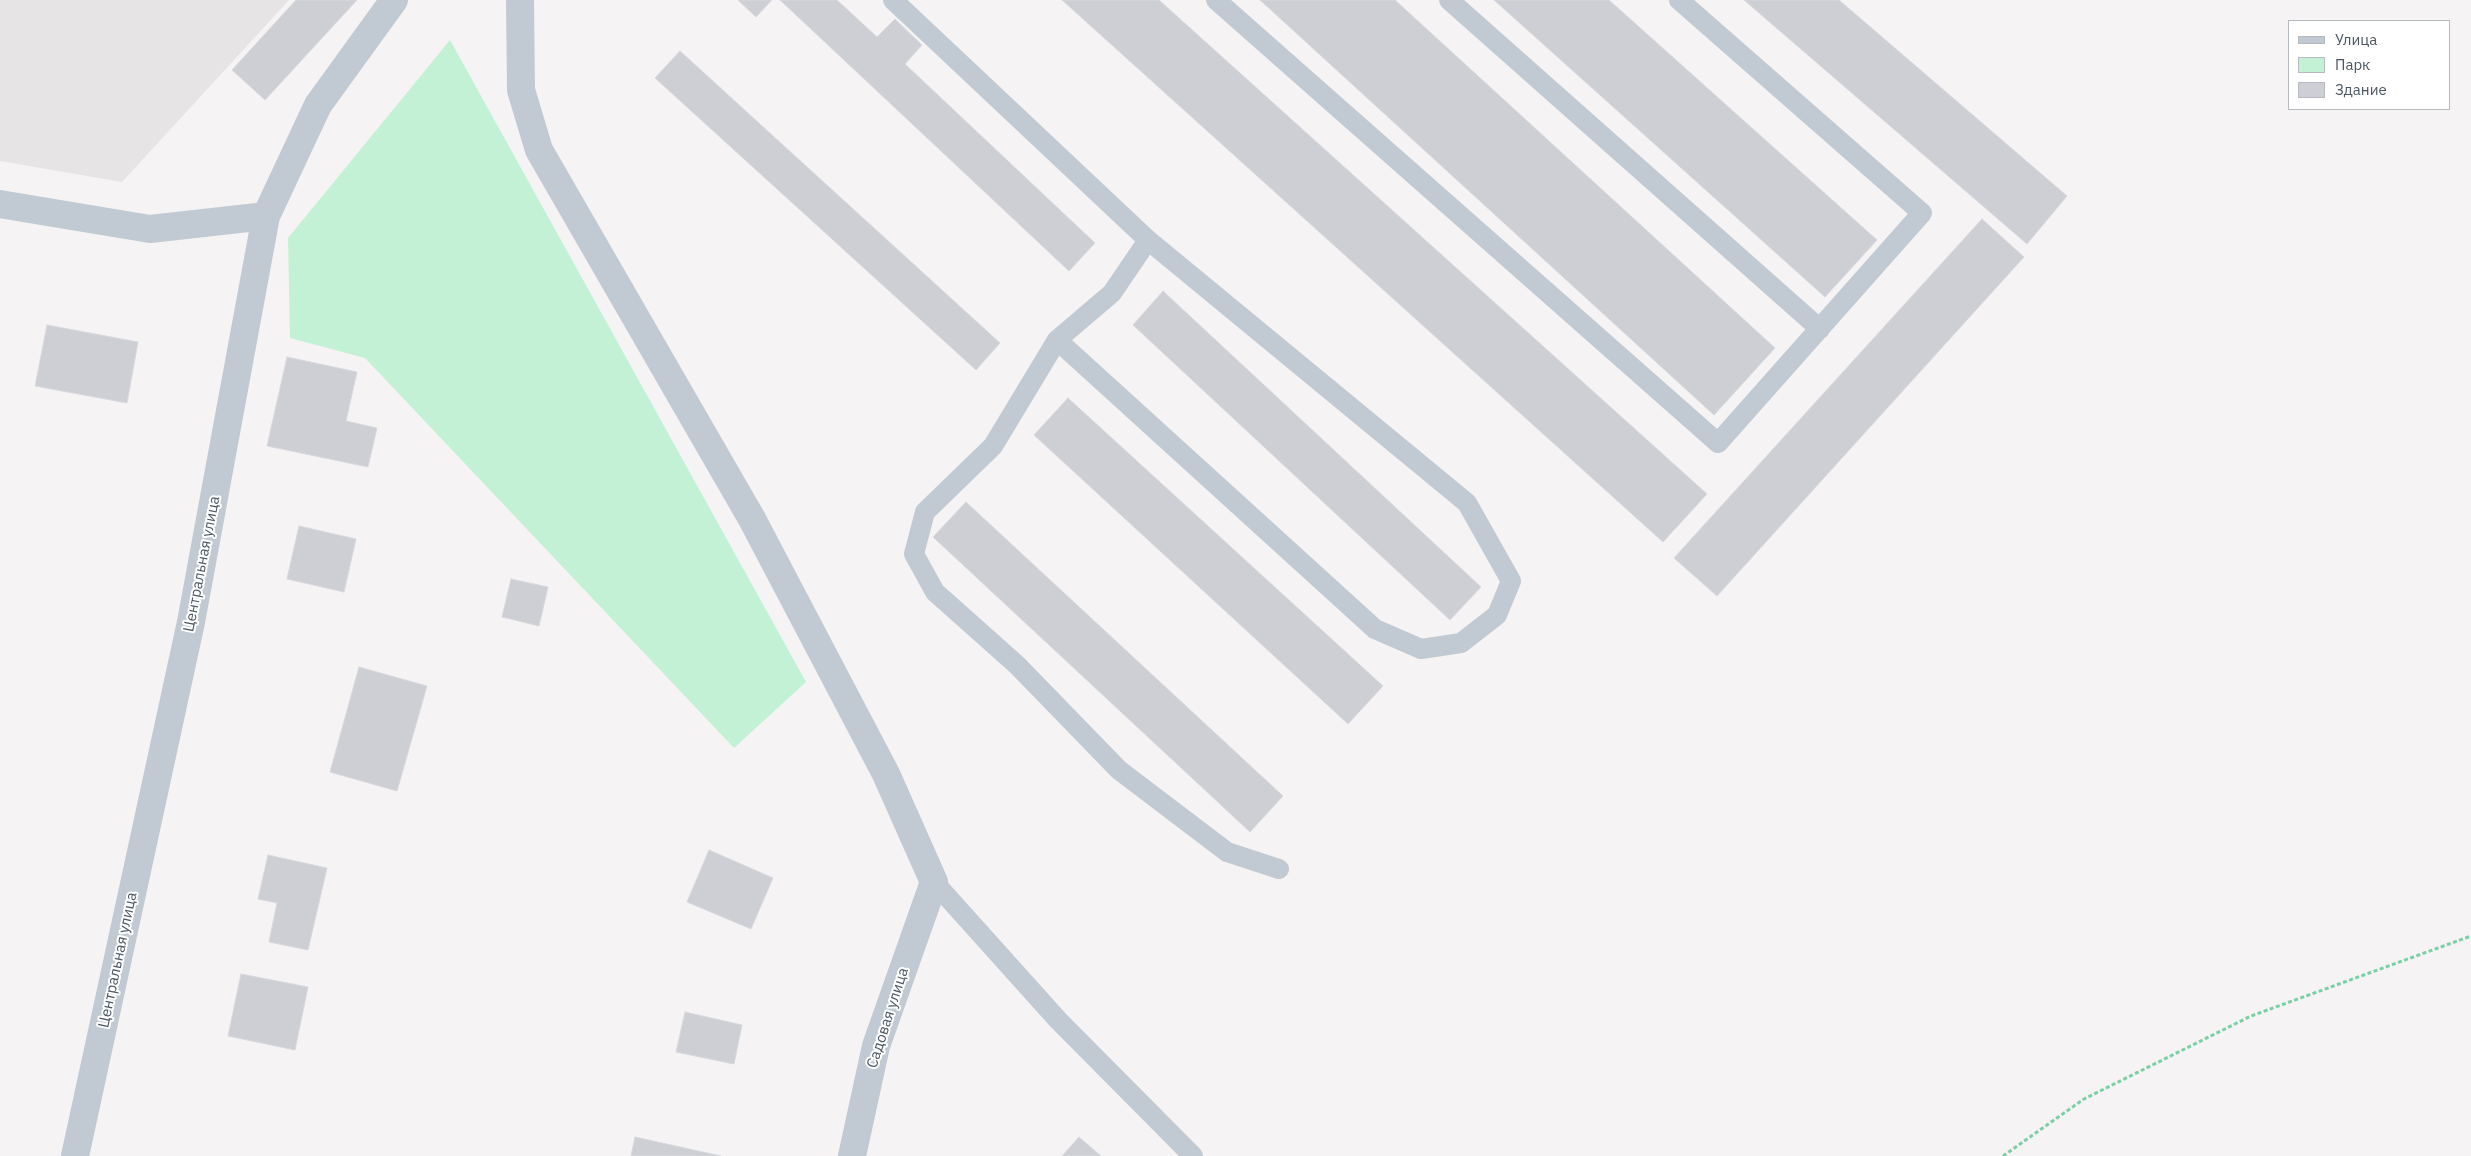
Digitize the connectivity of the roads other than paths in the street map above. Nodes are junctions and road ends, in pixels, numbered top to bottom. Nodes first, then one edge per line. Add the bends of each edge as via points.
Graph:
1 (394, 0) edge
2 (520, 0) edge
3 (893, 0) edge
4 (1216, 0) edge
5 (1449, 0) edge
6 (1679, 0) edge
7 (0, 204) edge
8 (266, 216) junction
9 (1148, 240) junction
10 (1820, 329) junction
11 (1057, 340) junction
12 (1279, 869) dead end
13 (934, 882) junction
14 (76, 1156) edge
15 (852, 1156) edge
16 (1193, 1156) edge

1 - 8 street, Центральная улица via 318,104
2 - 13 street via 521,90 538,150 752,519 886,774
3 - 9 lane
4 - 10 lane via 1718,444
5 - 10 lane
6 - 10 lane via 1922,213
7 - 8 street via 150,229
8 - 14 street, Центральная улица via 191,622
9 - 11 lane via 1112,293
9 - 11 lane via 1467,503 1511,581 1497,615 1461,643 1421,649 1375,630
11 - 12 lane via 993,446 925,512 914,554 934,592 1017,665 1119,770 1228,852
13 - 15 street, Садовая улица via 876,1046
13 - 16 lane via 1058,1020

